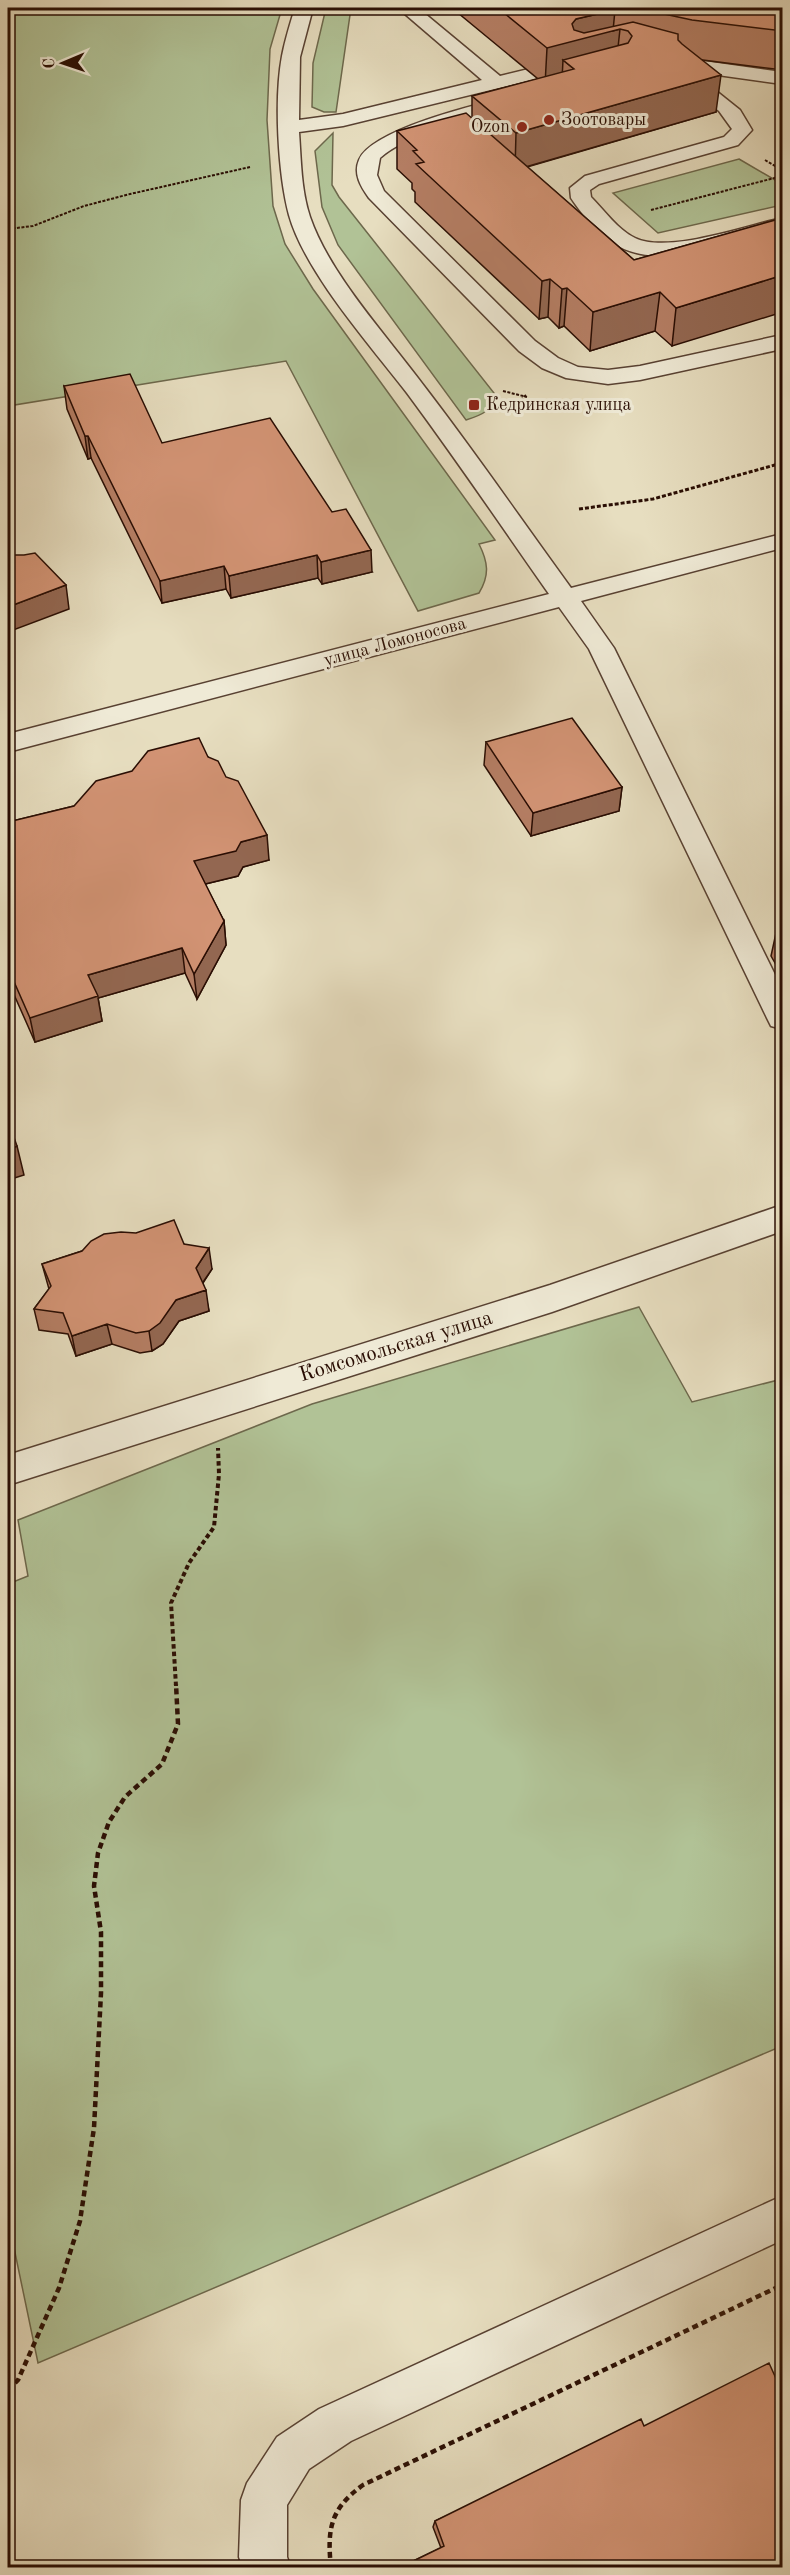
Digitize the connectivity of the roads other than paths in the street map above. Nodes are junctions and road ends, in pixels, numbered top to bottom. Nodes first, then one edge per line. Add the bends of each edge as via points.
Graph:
1 (304, 8) edge
2 (407, 8) edge
3 (598, 58) edge
4 (653, 59) edge
5 (687, 66) junction
6 (783, 78) edge
7 (497, 82) junction
8 (536, 96) edge
9 (289, 127) junction
10 (783, 224) edge
11 (783, 342) edge
12 (783, 541) edge
13 (566, 598) junction
14 (8, 743) edge
15 (783, 1018) edge
16 (783, 1218) edge
17 (8, 1470) edge
18 (783, 2218) edge
19 (267, 2568) edge

1 - 9 street via 291,57
2 - 7 street
3 - 7 street
4 - 5 street
5 - 6 street
5 - 10 street via 686,75 739,118 742,130 731,141 592,180 579,188 581,198 628,243 651,250 673,250
7 - 9 street via 343,120
8 - 11 street via 454,117 388,143 372,153 366,167 367,181 527,346 550,363 574,373 608,377 640,373
9 - 13 street via 293,187 313,248
12 - 13 street, улица Ломоносова
13 - 14 street, улица Ломоносова
13 - 15 street via 601,648
16 - 17 street, Комсомольская улица via 552,1298
18 - 19 street via 335,2425 292,2453 264,2500 263,2557

